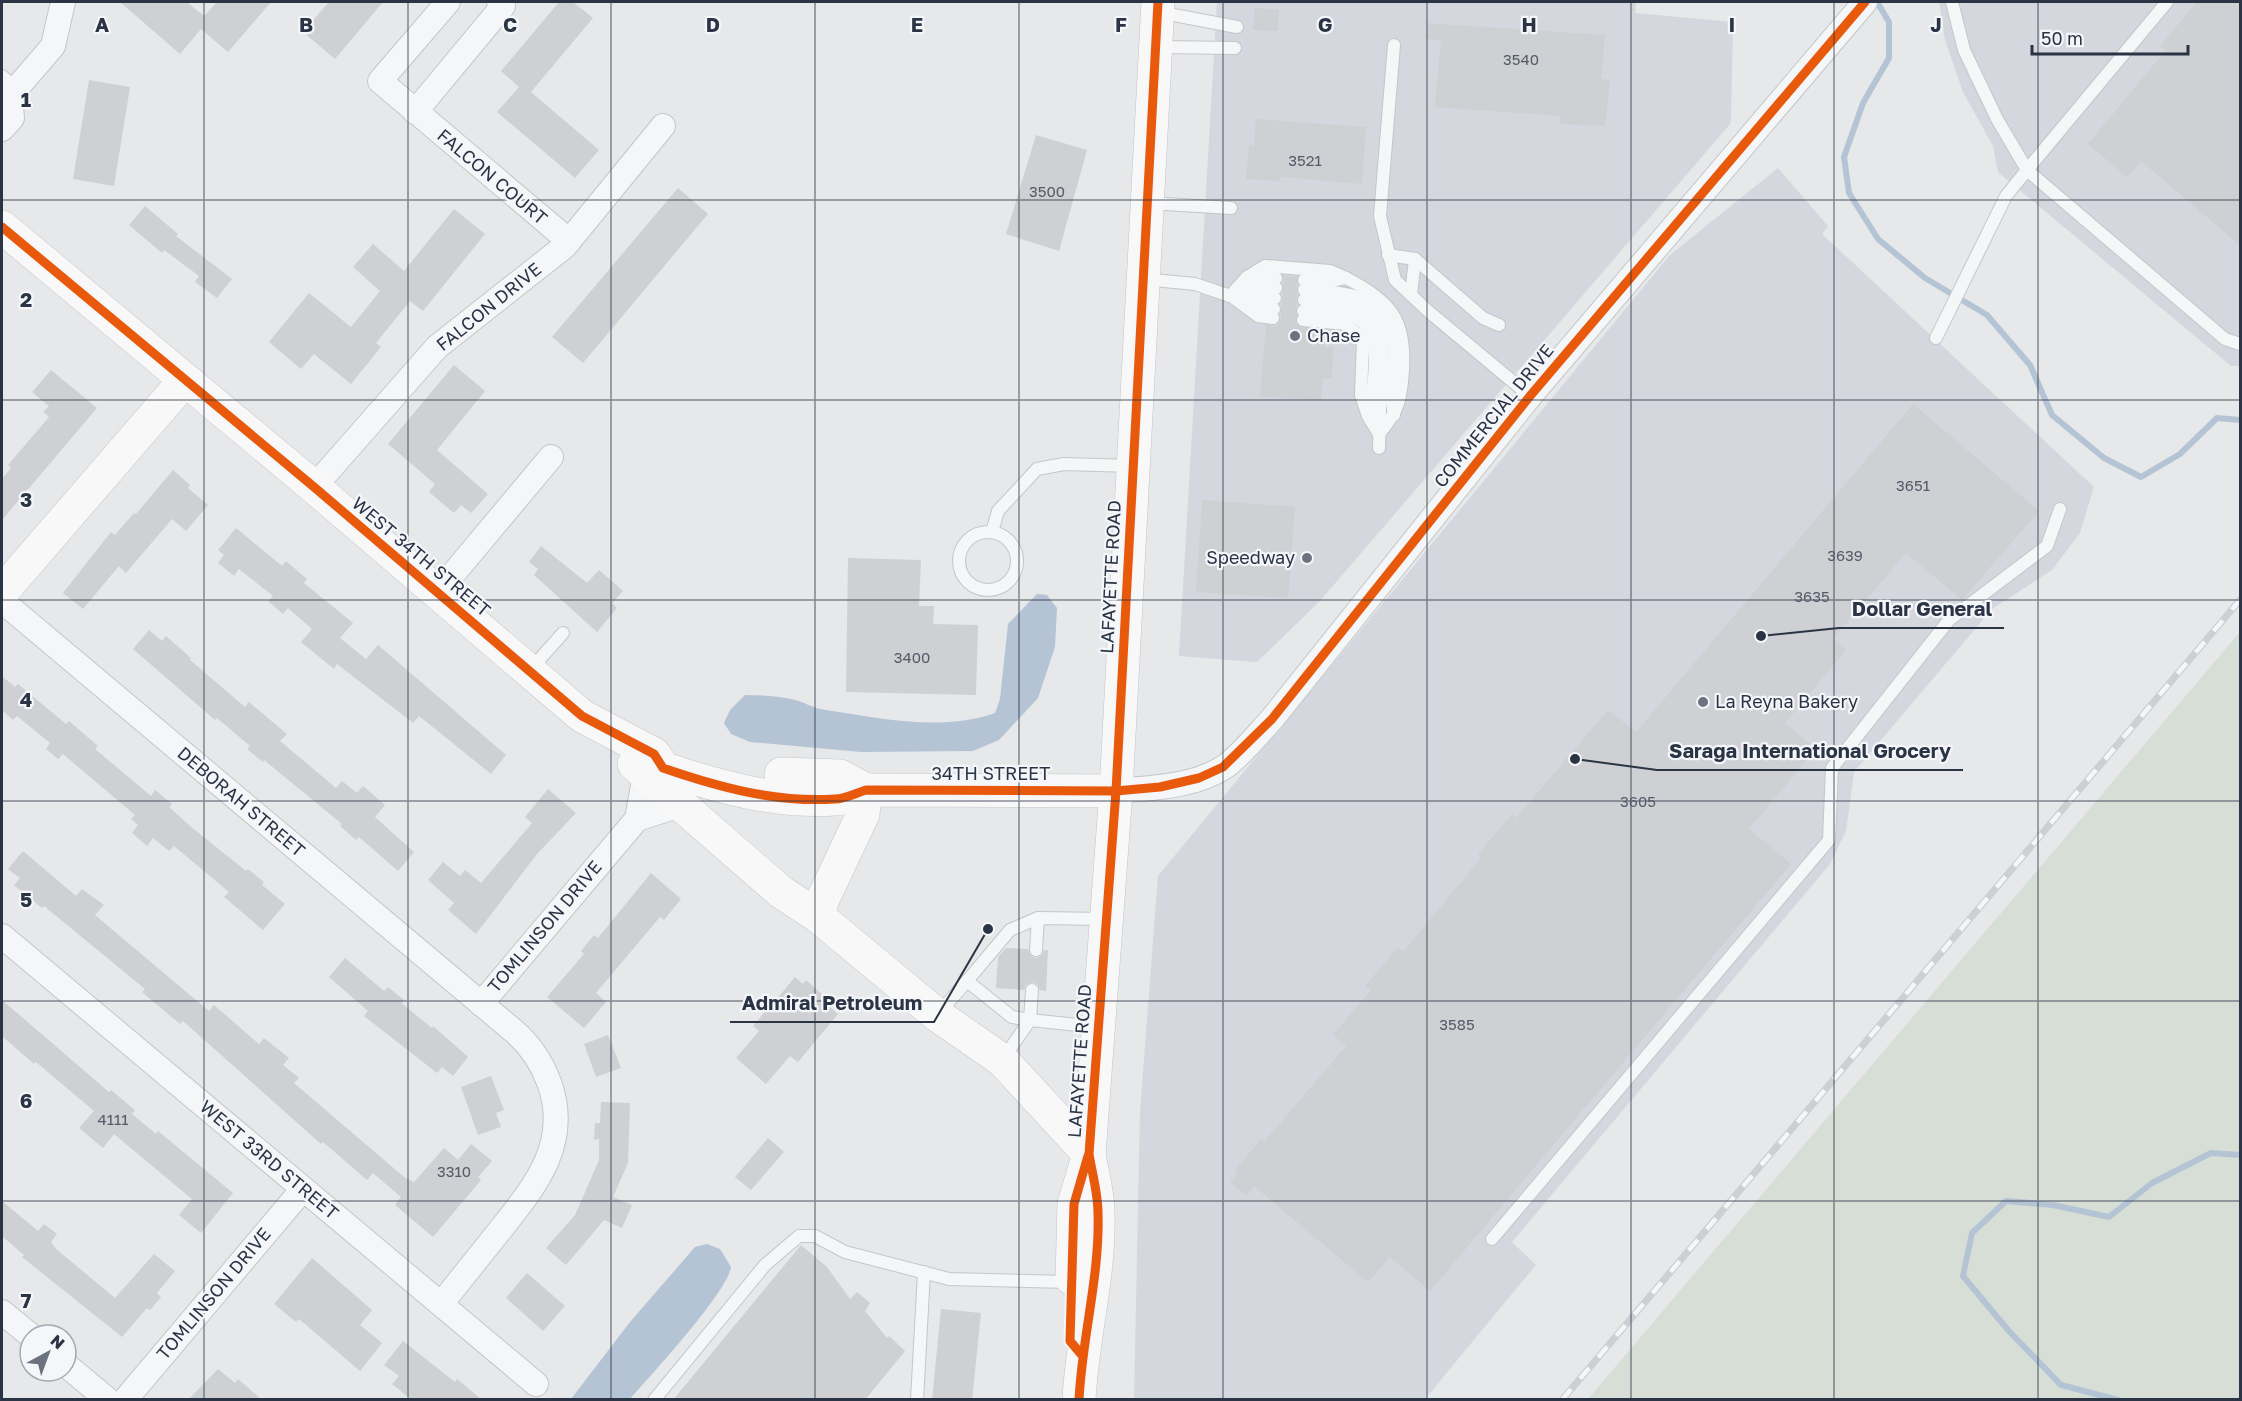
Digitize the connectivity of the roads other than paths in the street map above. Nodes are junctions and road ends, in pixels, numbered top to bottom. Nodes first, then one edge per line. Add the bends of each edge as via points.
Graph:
1 (63, 2) edge
2 (448, 2) edge
3 (499, 2) edge
4 (1865, 2) edge
5 (1952, 2) edge
6 (2167, 2) edge
7 (1158, 6) edge
8 (1237, 27) dead end
9 (1394, 45) dead end
10 (1156, 47) junction
11 (1234, 48) dead end
12 (7, 89) edge
13 (415, 112) junction
14 (663, 126) dead end
15 (2, 129) edge
16 (2027, 170) junction
17 (1147, 203) junction
18 (1231, 208) dead end
19 (2, 227) edge
20 (569, 241) junction
21 (1388, 255) junction
22 (1415, 259) junction
23 (1346, 278) junction
24 (1142, 279) junction
25 (1243, 281) junction
26 (1411, 295) junction
27 (1230, 296) junction
28 (1275, 298) junction
29 (1304, 300) junction
30 (1499, 325) dead end
31 (1936, 338) dead end
32 (2241, 344) edge
33 (185, 380) junction
34 (1530, 396) junction
35 (1394, 415) junction
36 (1379, 434) junction
37 (1379, 448) dead end
38 (551, 457) dead end
39 (1133, 466) junction
40 (314, 487) junction
41 (2060, 509) dead end
42 (992, 532) junction
43 (2, 592) edge
44 (438, 592) junction
45 (2, 601) edge
46 (563, 633) dead end
47 (530, 671) junction
48 (650, 764) junction
49 (866, 790) junction
50 (1116, 791) junction
51 (683, 807) junction
52 (637, 819) junction
53 (819, 917) junction
54 (1038, 918) junction
55 (1107, 919) junction
56 (2, 936) edge
57 (1036, 950) dead end
58 (967, 981) junction
59 (1032, 990) dead end
60 (481, 1004) junction
61 (937, 1015) junction
62 (1030, 1020) junction
63 (1099, 1027) junction
64 (1002, 1060) junction
65 (1089, 1154) junction
66 (303, 1189) junction
67 (1492, 1239) dead end
68 (924, 1272) junction
69 (1071, 1282) junction
70 (441, 1304) junction
71 (2, 1312) edge
72 (18, 1325) edge
73 (1081, 1354) junction
74 (78, 1375) edge
75 (536, 1384) dead end
76 (108, 1400) edge
77 (125, 1400) edge
78 (654, 1400) edge
79 (917, 1400) edge
80 (1078, 1400) edge

1 - 12 street via 52,46
2 - 13 street, FALCON COURT via 380,81
3 - 13 street via 503,6
4 - 34 street, COMMERCIAL DRIVE
5 - 16 lane via 1964,50
6 - 16 lane
7 - 8 lane
7 - 10 street, LAFAYETTE ROAD
9 - 21 lane via 1380,216
10 - 11 lane
10 - 17 street, LAFAYETTE ROAD
12 - 15 street via 12,118
13 - 20 street, FALCON COURT
14 - 20 street, FALCON DRIVE
16 - 31 lane via 2006,196
16 - 32 lane via 2225,339
17 - 18 lane
17 - 24 street, LAFAYETTE ROAD
19 - 33 street, WEST 34TH STREET
20 - 40 street, FALCON DRIVE via 437,347
21 - 22 lane
21 - 26 lane via 1395,280
22 - 26 lane
22 - 30 lane via 1483,318
23 - 25 lane via 1330,271 1265,266
23 - 29 lane via 1328,282
23 - 35 lane via 1376,296 1397,319 1402,331 1401,400
24 - 27 lane via 1195,284
24 - 39 street, LAFAYETTE ROAD
25 - 27 lane
25 - 28 lane
26 - 34 lane
27 - 28 lane
27 - 28 lane via 1246,307
29 - 35 lane via 1355,295 1386,318 1394,341 1390,399
29 - 36 lane via 1346,324 1363,339 1361,395
29 - 36 lane via 1350,304 1369,314 1382,332
33 - 40 street, WEST 34TH STREET
33 - 43 street
34 - 50 street, COMMERCIAL DRIVE via 1272,719 1239,754 1224,767 1199,778
35 - 36 lane
36 - 37 lane
38 - 44 street
39 - 42 lane via 1064,464 1037,469 998,511
39 - 50 street, LAFAYETTE ROAD
40 - 44 street, WEST 34TH STREET
41 - 67 lane via 2047,546 1949,620 1832,768 1829,840
42 - 42 lane via 975,535 962,547 959,557 969,584 983,590 1005,586 1017,567 1014,546
44 - 47 street, WEST 34TH STREET
45 - 60 street, DEBORAH STREET
46 - 47 lane
47 - 48 street, WEST 34TH STREET via 582,716
48 - 49 street via 674,749 759,771 840,776
48 - 51 street, WEST 34TH STREET
48 - 52 street, TOMLINSON DRIVE
49 - 50 street, 34TH STREET
49 - 53 street via 863,814 822,901
50 - 55 street, LAFAYETTE ROAD
51 - 52 street
51 - 53 street, WEST 34TH STREET via 781,892
52 - 60 street, TOMLINSON DRIVE
53 - 61 street
54 - 55 lane
54 - 57 lane
54 - 58 lane via 1010,930
55 - 63 street, LAFAYETTE ROAD
56 - 66 street, WEST 33RD STREET
58 - 61 lane
58 - 62 lane via 1012,1017
59 - 62 lane
60 - 70 street, TOMLINSON DRIVE via 522,1039 545,1071 556,1107 555,1134 540,1179
61 - 64 street
62 - 63 lane
62 - 64 lane
63 - 65 street, LAFAYETTE ROAD
64 - 65 street
65 - 69 street, LAFAYETTE ROAD via 1074,1204
65 - 73 street, LAFAYETTE ROAD via 1098,1212 1091,1316
66 - 70 street, WEST 33RD STREET
66 - 77 street, TOMLINSON DRIVE
68 - 69 lane via 949,1279
68 - 78 lane via 845,1252 814,1236 799,1236 765,1265
68 - 79 lane
69 - 73 street, LAFAYETTE ROAD via 1070,1341
70 - 75 street, WEST 33RD STREET
71 - 72 street
73 - 80 street, LAFAYETTE ROAD
74 - 76 street

